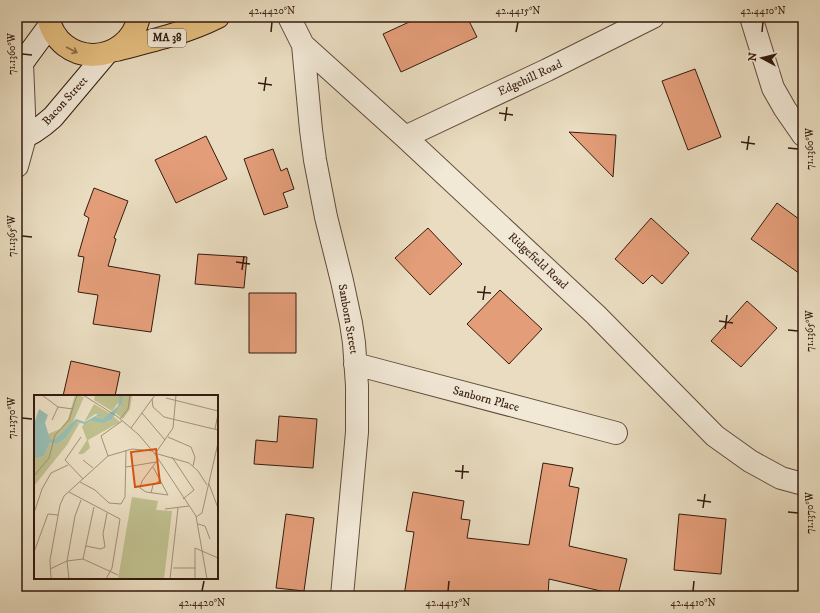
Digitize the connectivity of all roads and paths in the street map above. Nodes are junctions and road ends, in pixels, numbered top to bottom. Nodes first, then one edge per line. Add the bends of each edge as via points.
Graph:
1 (139, 17) edge
2 (218, 17) edge
3 (290, 17) edge
4 (653, 17) edge
5 (750, 17) edge
6 (48, 20) edge
7 (303, 45) junction
8 (109, 52) junction
9 (20, 66) edge
10 (803, 135) edge
11 (405, 136) junction
12 (21, 139) edge
13 (17, 166) edge
14 (355, 364) junction
15 (616, 433) dead end
16 (803, 484) edge
17 (342, 596) edge

1 - 8 main road via 129,38 119,48
2 - 8 main road, MA 38 via 167,38
3 - 7 street, Ridgefield Road
4 - 11 street, Edgehill Road
5 - 10 street via 773,88
6 -> 8 main road, MA 38 via 59,40 76,52 89,55
6 - 9 street
7 - 11 street, Ridgefield Road
7 - 14 street, Sanborn Street via 315,160 342,281
8 - 12 street, Bacon Street via 44,126
9 - 12 street
11 - 16 street, Ridgefield Road via 596,316 715,436 750,461 781,478
12 - 13 street
14 - 15 street, Sanborn Place
14 - 17 street, Sanborn Street via 357,432

